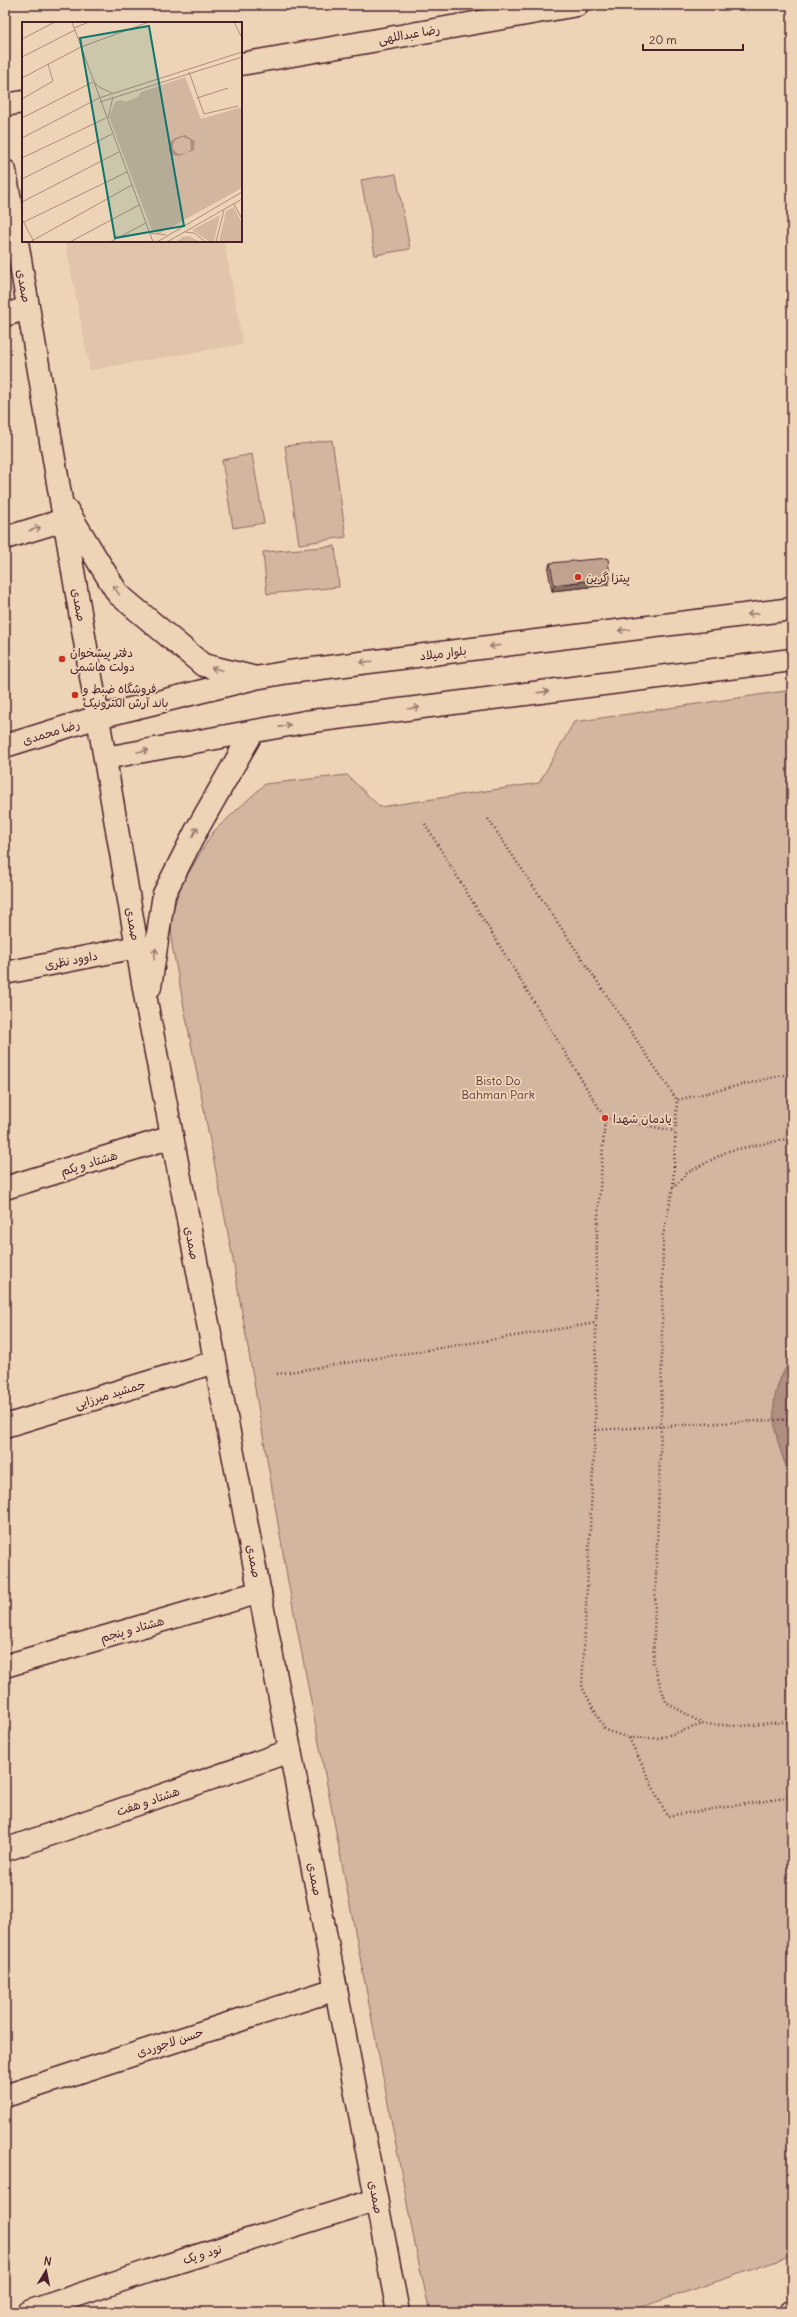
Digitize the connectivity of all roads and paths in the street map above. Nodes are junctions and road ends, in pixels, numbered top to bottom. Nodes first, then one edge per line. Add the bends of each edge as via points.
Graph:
1 (577, 5) edge
2 (242, 64) edge
3 (22, 102) edge
4 (5, 105) edge
5 (5, 171) edge
6 (28, 308) junction
7 (5, 315) edge
8 (63, 511) junction
9 (5, 538) edge
10 (792, 609) edge
11 (792, 660) edge
12 (255, 678) junction
13 (98, 717) junction
14 (252, 733) junction
15 (5, 746) edge
16 (105, 758) junction
17 (488, 819) dead end
18 (425, 824) dead end
19 (137, 947) junction
20 (5, 973) edge
21 (147, 1006) junction
22 (792, 1073) edge
23 (677, 1100) junction
24 (605, 1118) junction
25 (675, 1131) junction
26 (172, 1137) junction
27 (792, 1138) edge
28 (5, 1188) edge
29 (673, 1188) junction
30 (596, 1323) junction
31 (215, 1362) junction
32 (277, 1374) dead end
33 (792, 1419) edge
34 (5, 1426) edge
35 (661, 1426) junction
36 (595, 1430) junction
37 (260, 1592) junction
38 (5, 1666) edge
39 (792, 1721) edge
40 (703, 1724) junction
41 (629, 1738) junction
42 (290, 1751) junction
43 (792, 1797) edge
44 (5, 1850) edge
45 (336, 1988) junction
46 (5, 2096) edge
47 (376, 2200) junction
48 (28, 2312) edge
49 (398, 2312) edge

1 - 2 main road, رضا عبداللهی
3 - 4 main road
5 - 6 main road, صمدی
6 - 7 main road
6 - 8 main road, صمدی
9 -> 8 main road
12 -> 8 main road via 203,665 118,594
8 - 13 main road, صمدی
10 -> 12 main road, بلوار میلاد
14 -> 11 main road via 305,722
12 - 13 main road, بلوار میلاد
13 - 15 main road, رضا محمدی
13 - 16 main road, صمدی
16 -> 14 main road
21 -> 14 main road via 164,894 196,831
16 - 19 main road, صمدی
17 - 23 path
18 - 24 path
19 - 20 main road, داوود نظری
19 - 21 main road, صمدی
21 - 26 main road, صمدی
22 - 23 path
23 - 25 path
24 - 25 path
24 - 30 path via 597,1230
25 - 29 path
26 - 28 main road, هشتاد و یکم
26 - 31 main road, صمدی
27 - 29 path via 728,1151 687,1173
29 - 35 path via 663,1235
30 - 32 path
30 - 36 path
31 - 34 main road, جمشید میرزایی
31 - 37 main road, صمدی
33 - 35 path
35 - 36 path
35 - 40 path via 653,1663 666,1702
36 - 41 path via 582,1687 605,1730
37 - 38 main road, هشتاد و پنجم
37 - 42 main road, صمدی
39 - 40 path via 742,1726
40 - 41 path via 660,1738
41 - 43 path via 667,1816
42 - 44 main road, هشتاد و هفت
42 - 45 main road, صمدی
45 - 46 main road, حسن لاجوردی
45 - 47 main road, صمدی
47 - 48 main road, نود و یک
47 - 49 main road, صمدی

